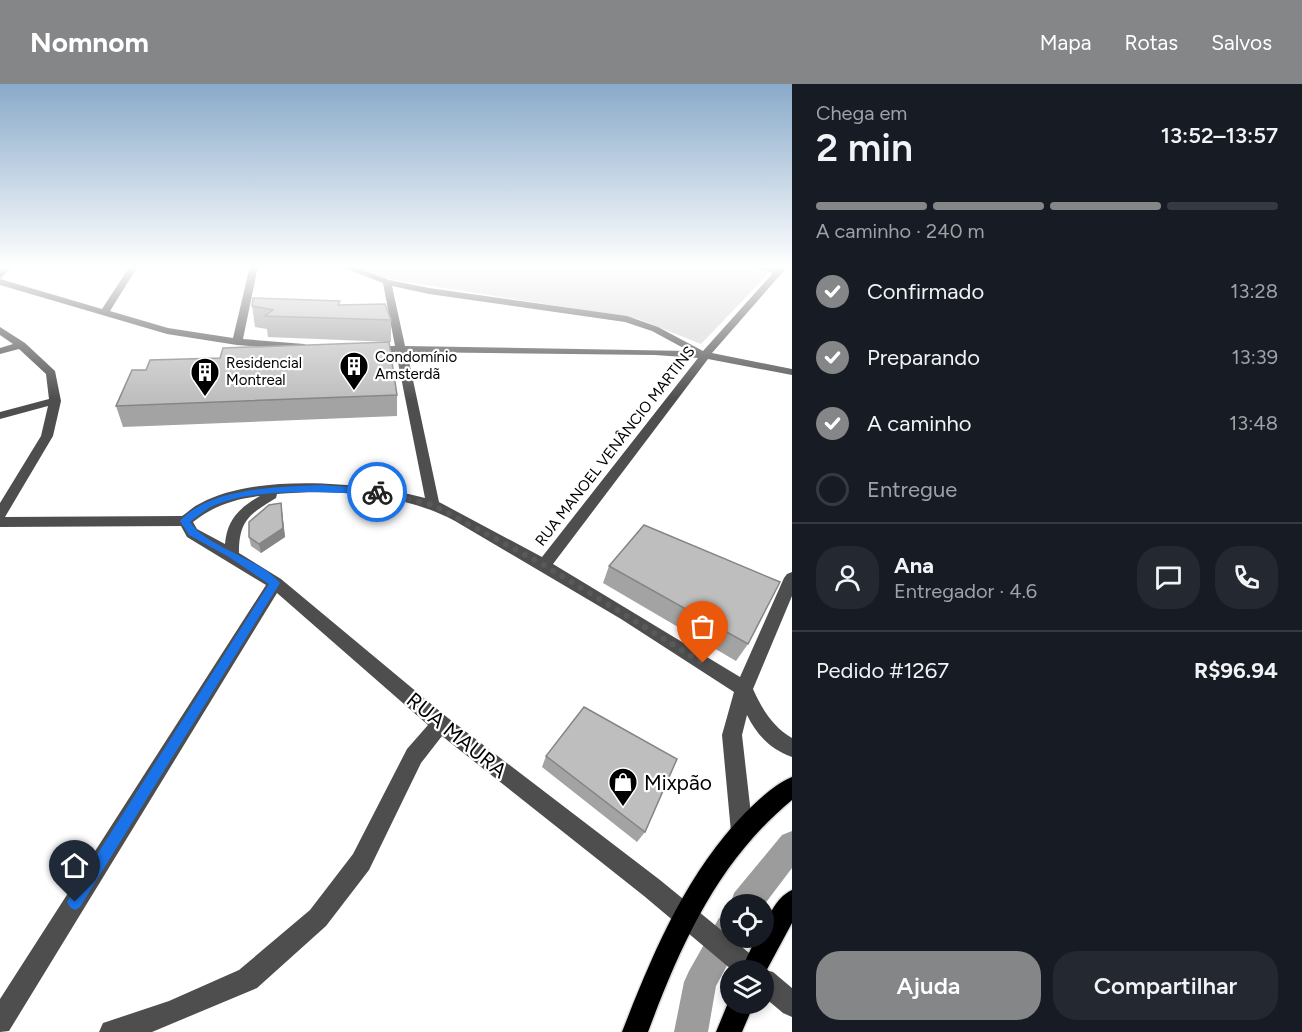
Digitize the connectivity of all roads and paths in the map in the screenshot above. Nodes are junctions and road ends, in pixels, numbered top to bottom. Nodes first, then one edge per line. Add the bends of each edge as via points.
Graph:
1 (99, 310) edge
2 (244, 310) edge
3 (392, 310) edge
4 (565, 310) edge
5 (745, 310) edge
6 (105, 312) joint
7 (0, 330) edge
8 (237, 342) junction
9 (21, 345) junction
10 (314, 348) edge
11 (357, 349) edge
12 (400, 349) junction
13 (0, 351) edge
14 (705, 355) junction
15 (792, 372) edge
16 (55, 400) junction
17 (0, 416) edge
18 (279, 490) junction
19 (433, 505) junction
20 (0, 514) edge
21 (185, 521) junction
22 (0, 522) edge
23 (232, 555) junction
24 (544, 565) junction
25 (792, 578) edge
26 (275, 583) junction
27 (744, 689) junction
28 (441, 724) junction
29 (792, 748) edge
30 (792, 787) edge
31 (742, 832) junction
32 (792, 902) edge
33 (684, 915) junction
34 (740, 960) edge
35 (757, 960) edge
36 (774, 989) edge
37 (792, 1004) edge
38 (737, 1014) edge
39 (0, 1022) edge
40 (112, 1032) edge
41 (635, 1032) edge
42 (729, 1032) edge

1 - 6 street
2 - 8 street
3 - 12 street
4 - 14 street via 627,319
5 - 14 street, RUA MANOEL VENÂNCIO MARTINS
6 - 8 street via 167,331
7 - 9 street
8 - 10 street
9 - 13 street
9 - 16 street via 51,373
11 - 12 street
12 - 14 street
12 - 19 street
14 - 15 street
14 - 24 street, RUA MANOEL VENÂNCIO MARTINS
16 - 17 street
16 - 20 street via 47,436
18 - 19 street via 368,491
18 - 21 street via 208,505
18 - 23 street via 244,511 231,531
19 - 24 street
21 - 22 street
21 - 23 street, RUA MAURA via 192,533
23 - 26 street, RUA MAURA
24 - 27 street
25 - 27 street
26 - 28 street, RUA MAURA
26 - 39 street
27 - 29 street via 760,724
27 - 31 street via 732,735
28 - 33 street, RUA MAURA
28 - 40 street via 414,756 361,862 318,918 248,979 171,1013
30 - 31 main road
31 - 33 main road via 713,868
32 - 35 main road
33 - 34 street, RUA MAURA
33 - 41 main road
36 - 37 street
38 - 42 main road

